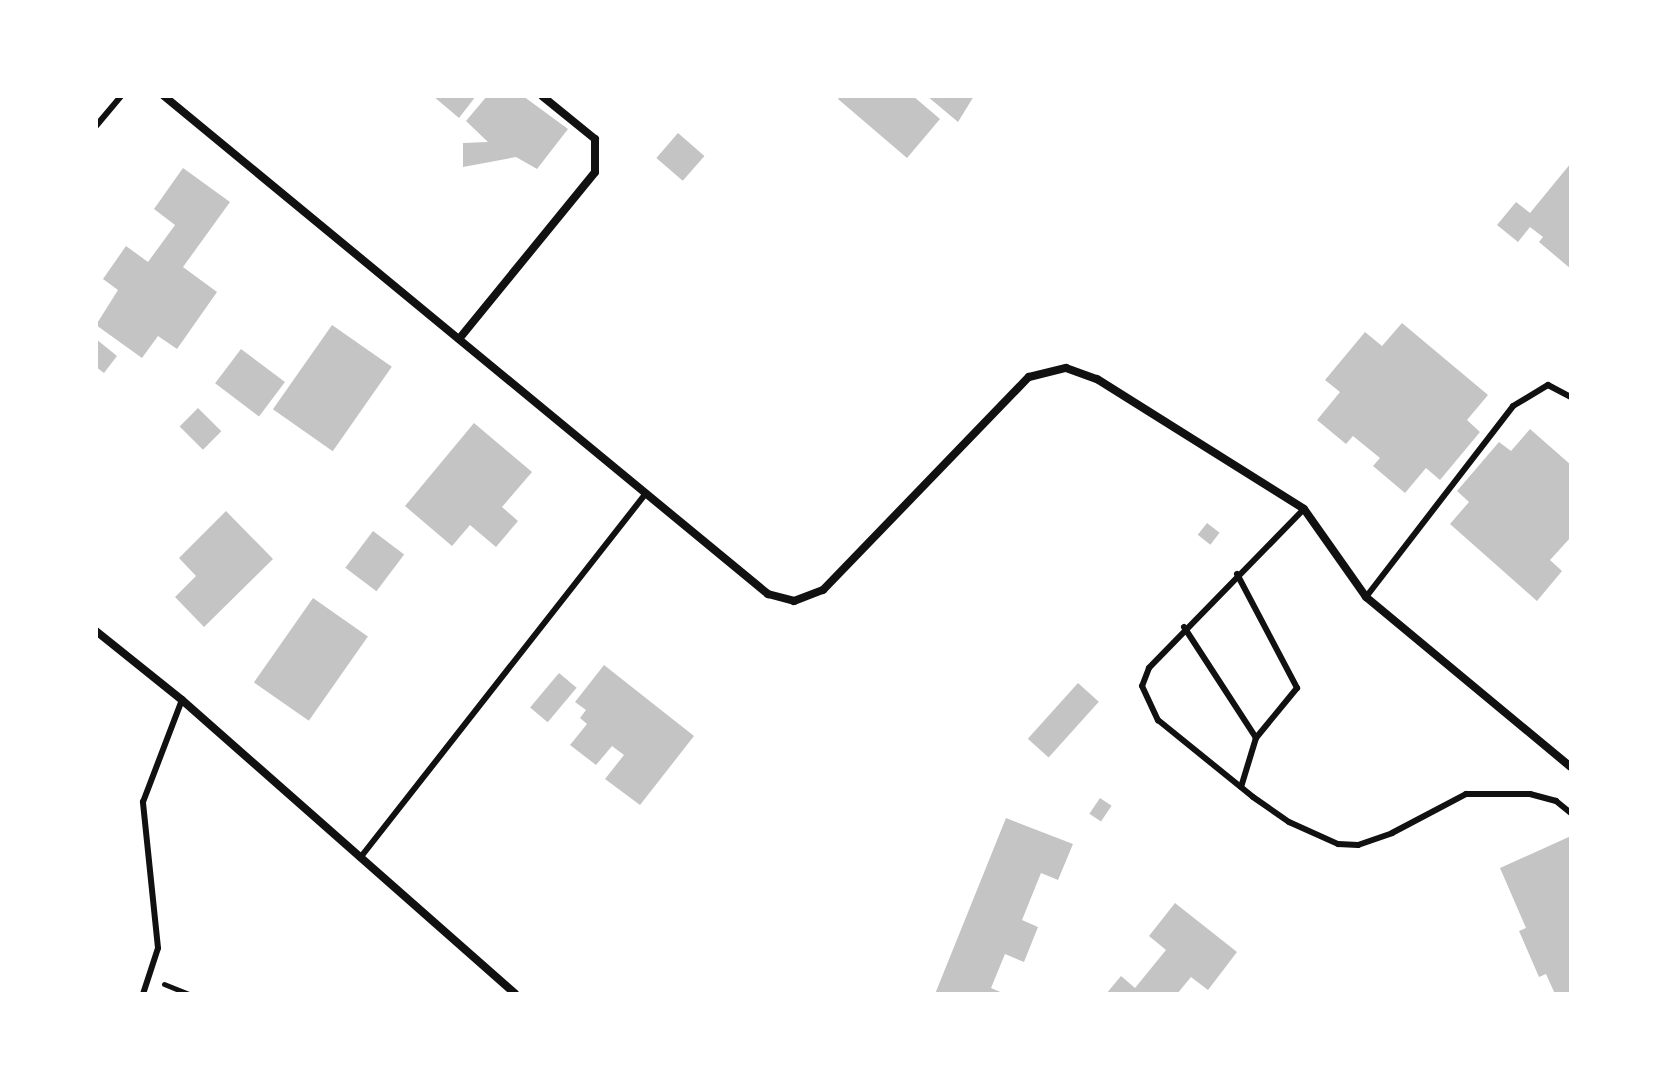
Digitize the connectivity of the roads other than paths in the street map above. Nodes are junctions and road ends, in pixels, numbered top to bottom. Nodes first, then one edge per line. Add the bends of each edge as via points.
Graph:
1 (121, 96) edge
2 (164, 96) edge
3 (542, 96) edge
4 (96, 126) edge
5 (459, 339) junction
6 (1571, 397) edge
7 (645, 495) junction
8 (1304, 509) junction
9 (1237, 574) junction
10 (1366, 597) junction
11 (1184, 627) junction
12 (96, 631) edge
13 (182, 700) junction
14 (1256, 738) junction
15 (1571, 767) edge
16 (1241, 787) junction
17 (1571, 813) edge
18 (360, 858) junction
19 (143, 994) edge
20 (515, 994) edge

1 - 4 lane
2 - 5 street
3 - 5 street via 595,139 595,172
5 - 7 street
6 - 10 lane via 1548,385 1513,406
7 - 8 street via 768,594 794,601 823,590 1029,377 1066,368 1097,379
7 - 18 lane
8 - 9 lane
8 - 10 street
9 - 11 lane
9 - 14 lane via 1279,659 1297,682 1294,694
10 - 15 street
11 - 14 lane
11 - 16 lane via 1149,668 1142,686 1147,701 1158,720
12 - 13 street
13 - 18 street
13 - 19 lane via 143,802 158,948
14 - 16 lane
16 - 17 lane via 1289,822 1338,844 1358,845 1392,833 1466,794 1530,794 1556,801
18 - 20 street

